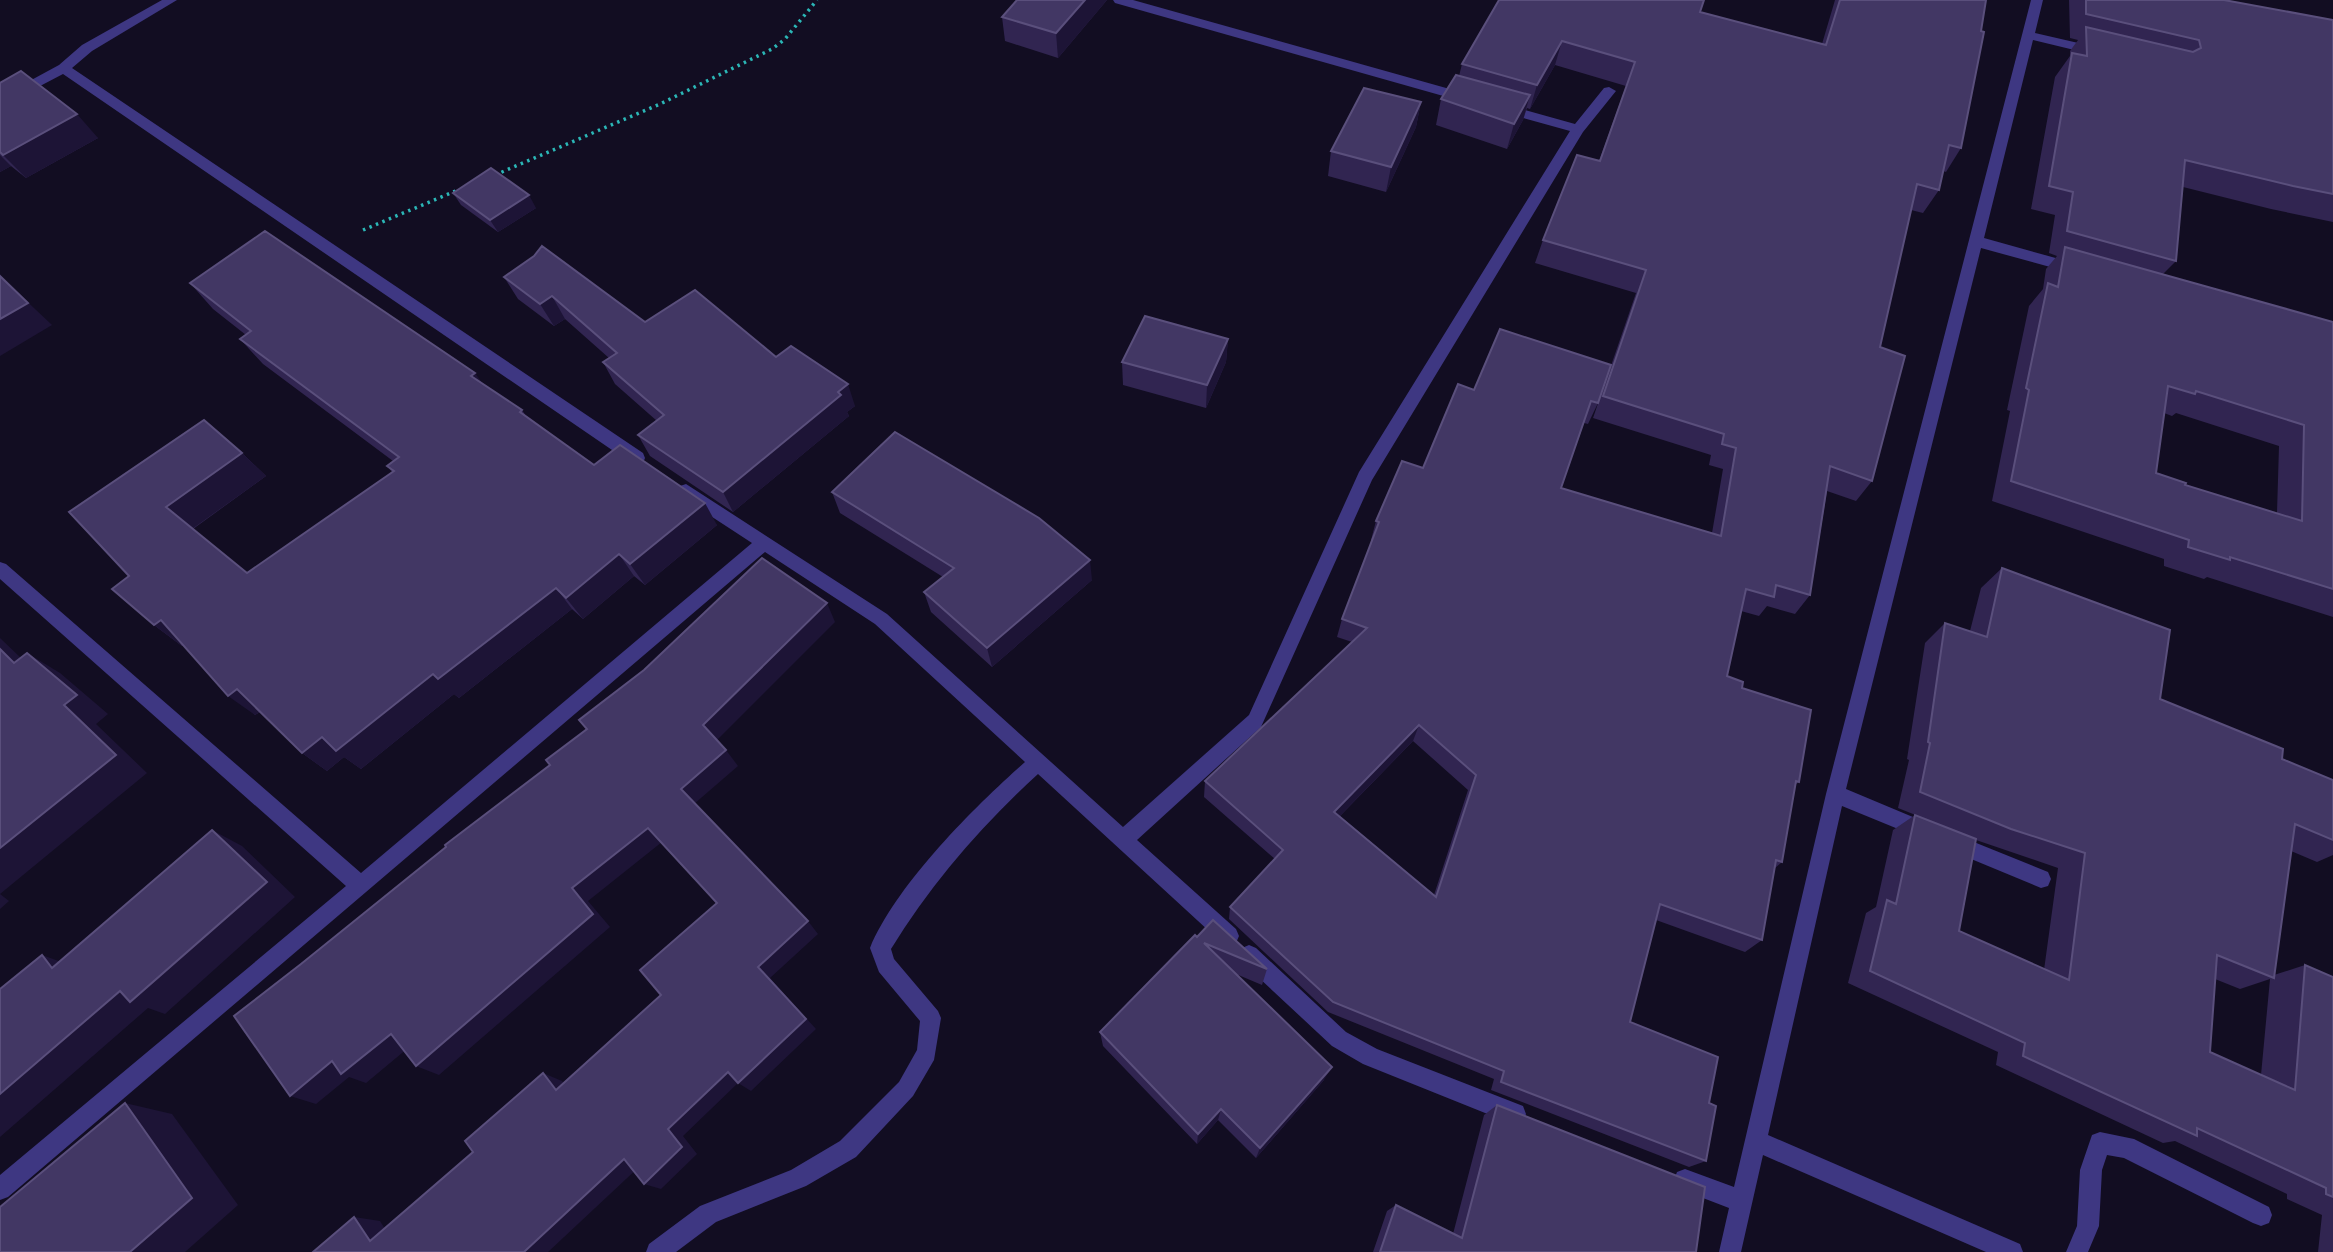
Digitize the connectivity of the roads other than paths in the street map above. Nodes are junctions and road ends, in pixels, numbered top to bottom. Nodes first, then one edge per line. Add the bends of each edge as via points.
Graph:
1 (171, 0) edge
2 (1119, 0) edge
3 (2037, 0) edge
4 (2027, 36) junction
5 (2108, 54) edge
6 (64, 68) junction
7 (1609, 91) dead end
8 (0, 103) edge
9 (1578, 129) junction
10 (1975, 241) junction
11 (2082, 271) edge
12 (648, 465) edge
13 (671, 481) edge
14 (763, 544) junction
15 (0, 569) edge
16 (1038, 761) junction
17 (1835, 794) junction
18 (1124, 839) junction
19 (2041, 879) dead end
20 (361, 886) junction
21 (1537, 1123) edge
22 (1755, 1141) junction
23 (1666, 1172) edge
24 (0, 1189) edge
25 (1743, 1202) junction
26 (2261, 1215) dead end
27 (657, 1252) edge
28 (1730, 1252) edge
29 (2012, 1252) edge
30 (2077, 1252) edge

1 - 6 street via 87,48
2 - 9 street
3 - 4 street
4 - 5 street
4 - 10 street
6 - 8 street
6 - 12 street
7 - 9 street
9 - 18 street via 1365,477 1255,721
10 - 11 street
10 - 17 street
13 - 14 street
14 - 16 street via 881,619
14 - 20 street
15 - 20 street
16 - 18 street
16 - 27 street via 986,809 912,897 880,948 886,965 931,1018 927,1053 906,1089 848,1149 798,1178 708,1214
17 - 19 street
17 - 22 street
18 - 21 street via 1339,1039 1370,1057
20 - 24 street
22 - 25 street
22 - 29 street
23 - 25 street
25 - 28 street
26 - 30 street via 2126,1147 2100,1143 2091,1170 2088,1226

